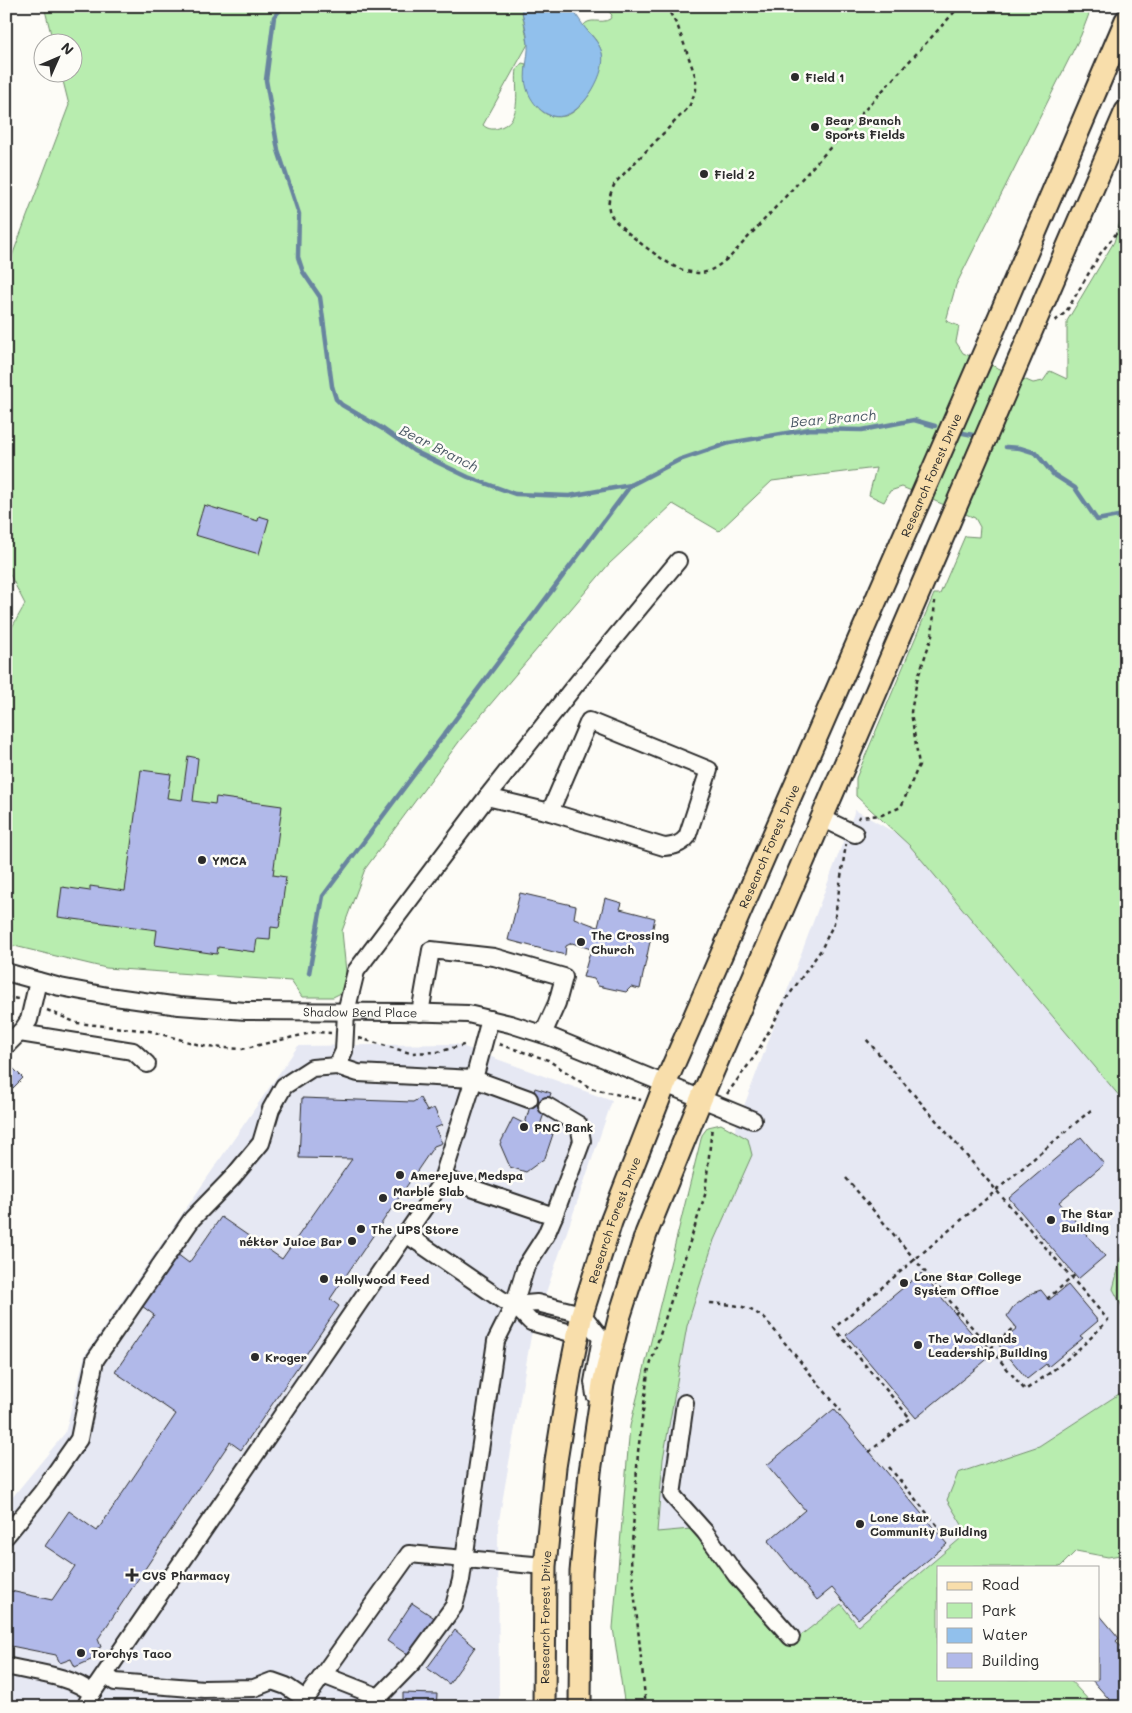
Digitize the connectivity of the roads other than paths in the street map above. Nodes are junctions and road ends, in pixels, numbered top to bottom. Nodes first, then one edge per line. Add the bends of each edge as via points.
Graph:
1 (1126, 20) edge
2 (1126, 111) edge
3 (678, 561) dead end
4 (487, 797) junction
5 (550, 812) junction
6 (822, 818) junction
7 (850, 838) road end
8 (6, 972) edge
9 (38, 980) junction
10 (346, 1012) junction
11 (420, 1012) junction
12 (490, 1019) junction
13 (20, 1033) junction
14 (543, 1034) junction
15 (6, 1046) edge
16 (147, 1064) dead end
17 (337, 1066) junction
18 (474, 1079) junction
19 (665, 1084) junction
20 (529, 1099) dead end
21 (701, 1099) junction
22 (547, 1106) dead end
23 (753, 1120) dead end
24 (442, 1178) junction
25 (554, 1216) junction
26 (406, 1234) junction
27 (514, 1306) junction
28 (580, 1325) junction
29 (685, 1403) dead end
30 (598, 1415) junction
31 (6, 1536) edge
32 (463, 1559) junction
33 (545, 1566) junction
34 (791, 1637) dead end
35 (6, 1666) edge
36 (105, 1675) junction
37 (323, 1675) junction
38 (88, 1700) edge
39 (302, 1703) edge
40 (543, 1703) edge
41 (580, 1707) edge

1 - 19 main road, Research Forest Drive
2 - 6 main road
3 - 4 street
4 - 5 street
4 - 10 street via 356,972
5 - 5 street via 664,847 674,846 687,837 709,770 589,722
6 - 7 street
6 - 21 main road
8 - 9 street, Shadow Bend Place
9 - 10 street, Shadow Bend Place via 108,996 178,1006 246,1011
9 - 13 street via 29,1020
10 - 11 street, Shadow Bend Place
10 - 17 street via 344,1051
11 - 12 street, Shadow Bend Place via 468,1014
11 - 14 street via 431,950 494,957 564,977
12 - 14 street, Shadow Bend Place
12 - 18 street
13 - 15 street
13 - 16 street via 133,1051
14 - 19 street, Shadow Bend Place
17 - 18 street via 358,1073
17 - 31 street via 312,1068 284,1086 271,1109 261,1143 192,1219 95,1360 79,1439
18 - 20 street
18 - 24 street
19 - 21 street, Shadow Bend Place
19 - 28 main road, Research Forest Drive via 611,1222
21 - 23 street, Shadow Bend Place
21 - 30 main road via 646,1234 620,1315
22 - 25 street via 579,1125 582,1141
24 - 25 street
24 - 26 street
25 - 27 street via 526,1266
26 - 27 street
26 - 36 street
27 - 28 street via 537,1303
27 - 32 street via 496,1341
28 - 30 street via 601,1338 593,1382
28 - 33 main road, Research Forest Drive via 555,1467
29 - 34 street via 672,1495
30 - 41 main road via 582,1572
32 - 33 street
32 - 37 street via 408,1554
32 - 37 street via 454,1606 413,1662 379,1697
33 - 40 main road, Research Forest Drive
35 - 38 street via 81,1684
36 - 38 street
36 - 39 street via 115,1682 204,1689 254,1688 272,1681 286,1686
37 - 39 street

